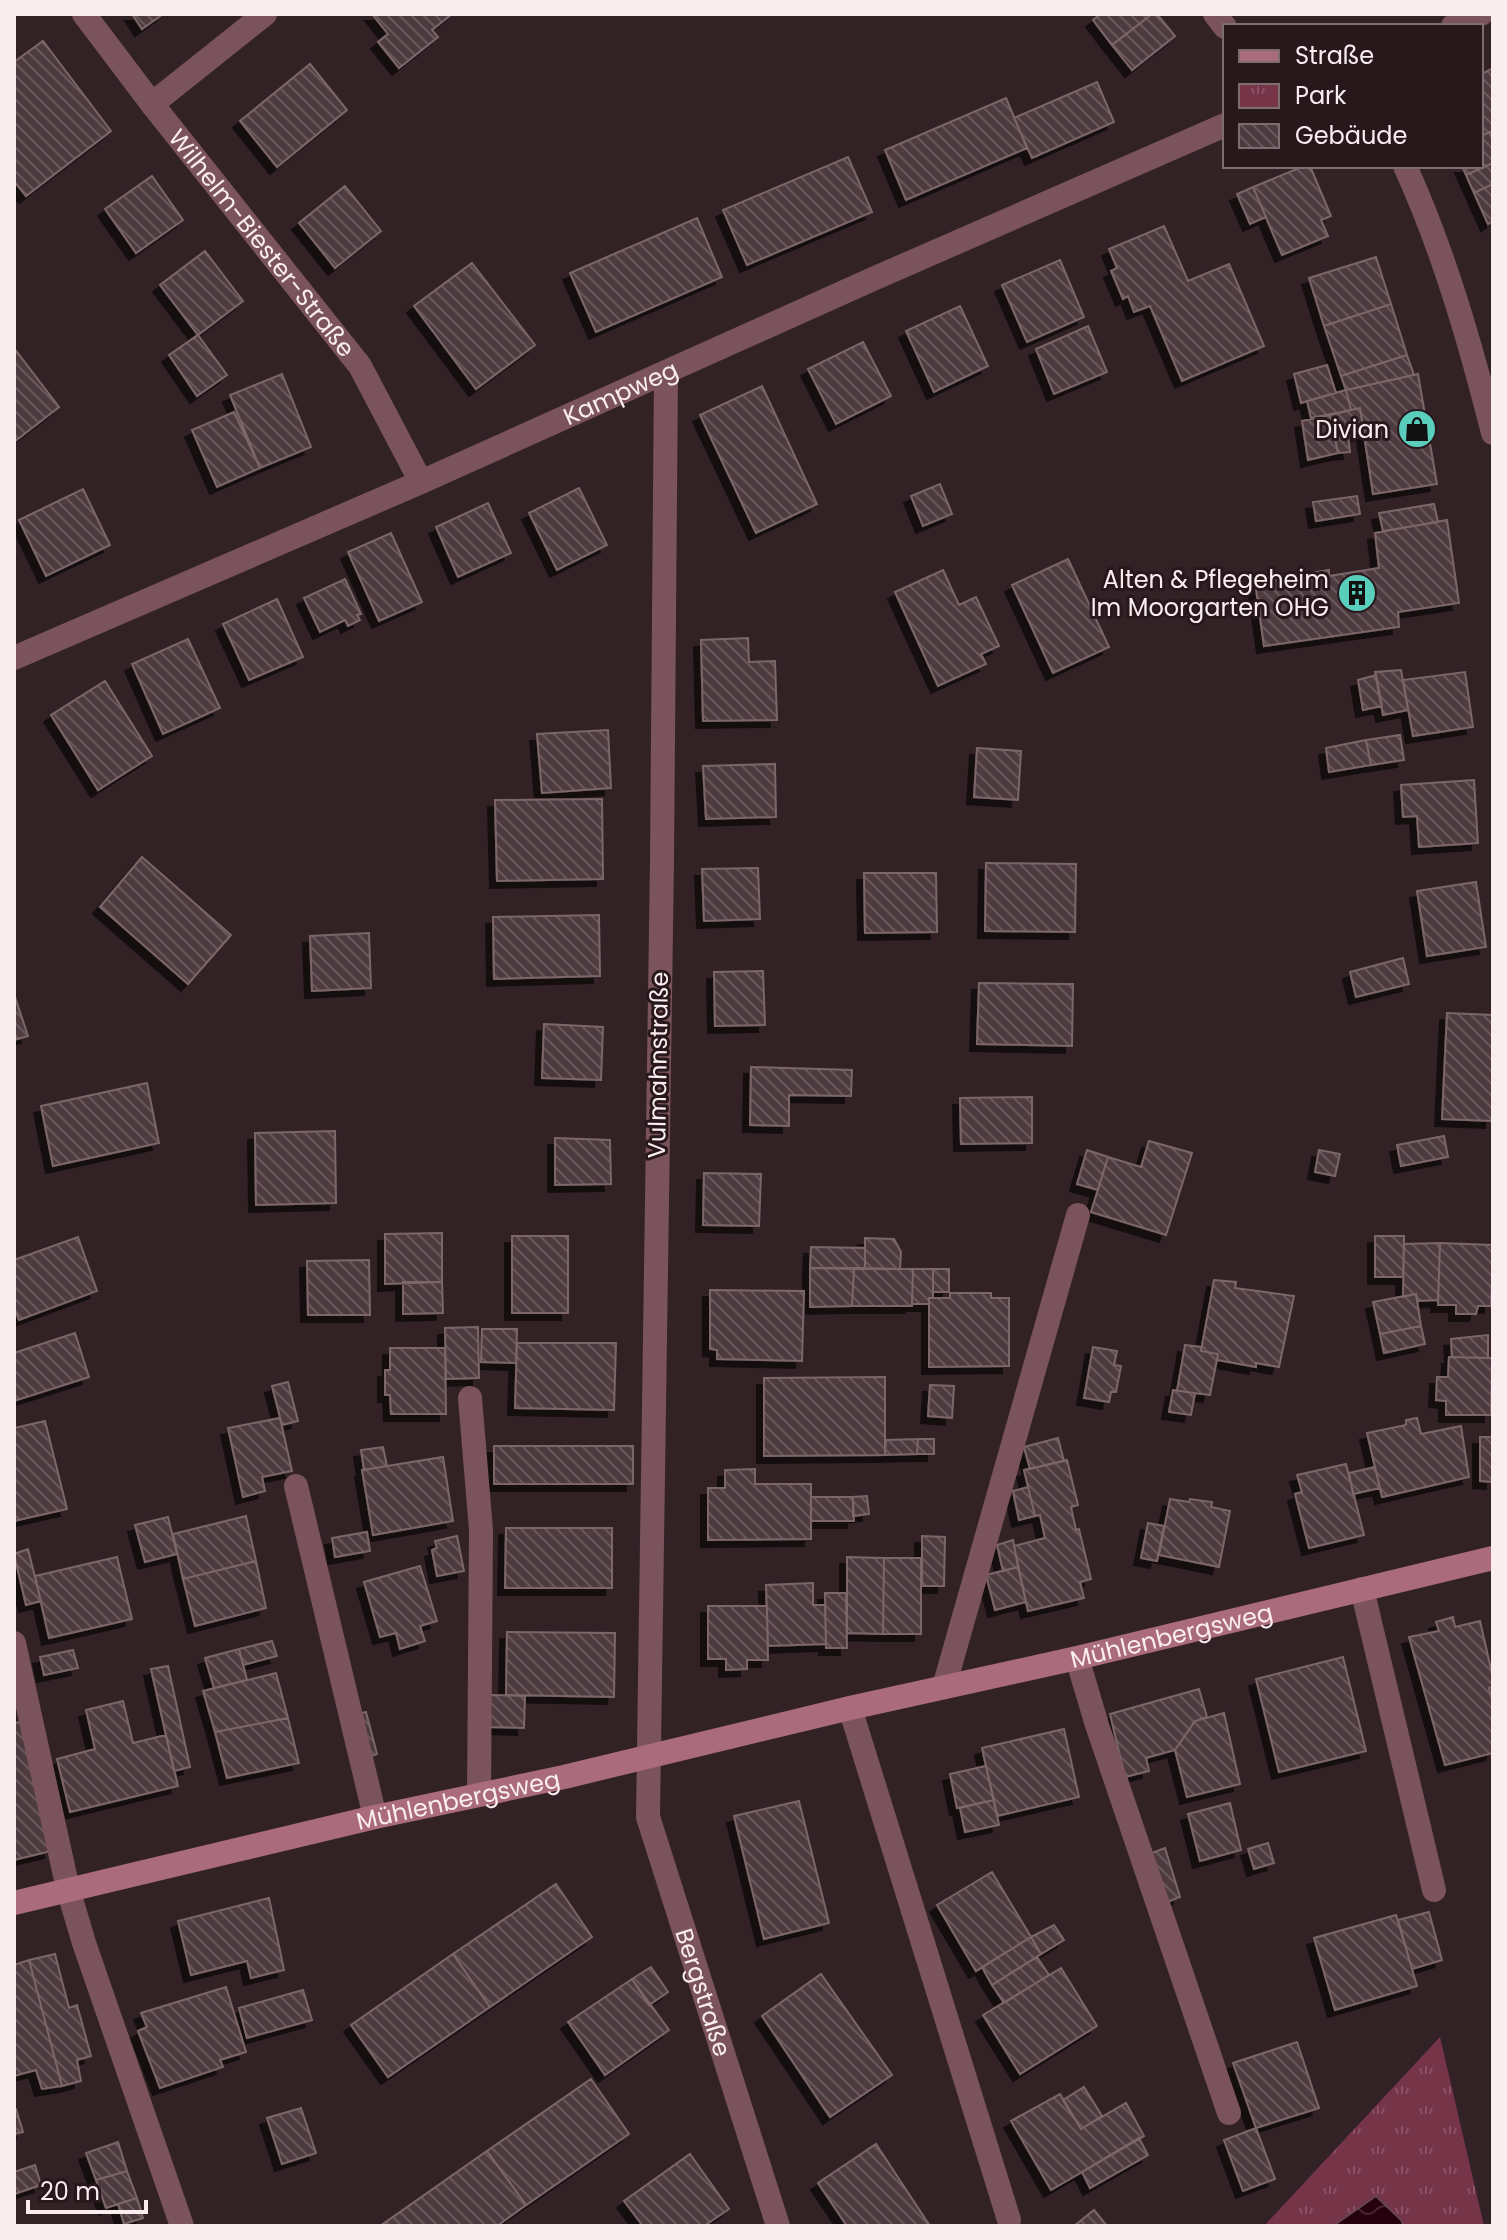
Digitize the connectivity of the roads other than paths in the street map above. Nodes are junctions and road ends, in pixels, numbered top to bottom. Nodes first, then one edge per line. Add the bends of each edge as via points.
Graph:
1 (84, 14) edge
2 (265, 14) edge
3 (1481, 14) edge
4 (1458, 24) edge
5 (152, 104) junction
6 (1223, 126) edge
7 (1406, 168) edge
8 (666, 373) junction
9 (1493, 433) edge
10 (421, 482) junction
11 (18, 650) edge
12 (1078, 1215) dead end
13 (470, 1398) dead end
14 (296, 1486) dead end
15 (1493, 1558) edge
16 (1362, 1589) junction
17 (14, 1643) edge
18 (1077, 1658) junction
19 (944, 1687) junction
20 (850, 1708) junction
21 (649, 1757) junction
22 (479, 1794) junction
23 (375, 1817) junction
24 (68, 1889) junction
25 (1434, 1890) dead end
26 (14, 1903) edge
27 (1229, 2113) dead end
28 (1009, 2220) dead end
29 (182, 2226) edge
30 (778, 2226) edge

1 - 5 street, Wilhelm-Biester-Straße
2 - 5 street
3 - 4 street
5 - 10 street, Wilhelm-Biester-Straße via 360,366
6 - 8 street, Kampweg
7 - 9 street via 1447,268
8 - 10 street, Kampweg
8 - 21 street, Vulmahnstraße
10 - 11 street, Kampweg
12 - 19 street
13 - 22 street via 481,1530
14 - 23 street
15 - 16 street, Mühlenbergsweg
16 - 18 street, Mühlenbergsweg
16 - 25 street
17 - 24 street
18 - 19 street, Mühlenbergsweg
18 - 27 street
19 - 20 street, Mühlenbergsweg
20 - 21 street, Mühlenbergsweg
20 - 28 street
21 - 22 street, Mühlenbergsweg
21 - 30 street, Bergstraße via 648,1817
22 - 23 street, Mühlenbergsweg
23 - 24 street, Mühlenbergsweg
24 - 26 street, Mühlenbergsweg
24 - 29 street

